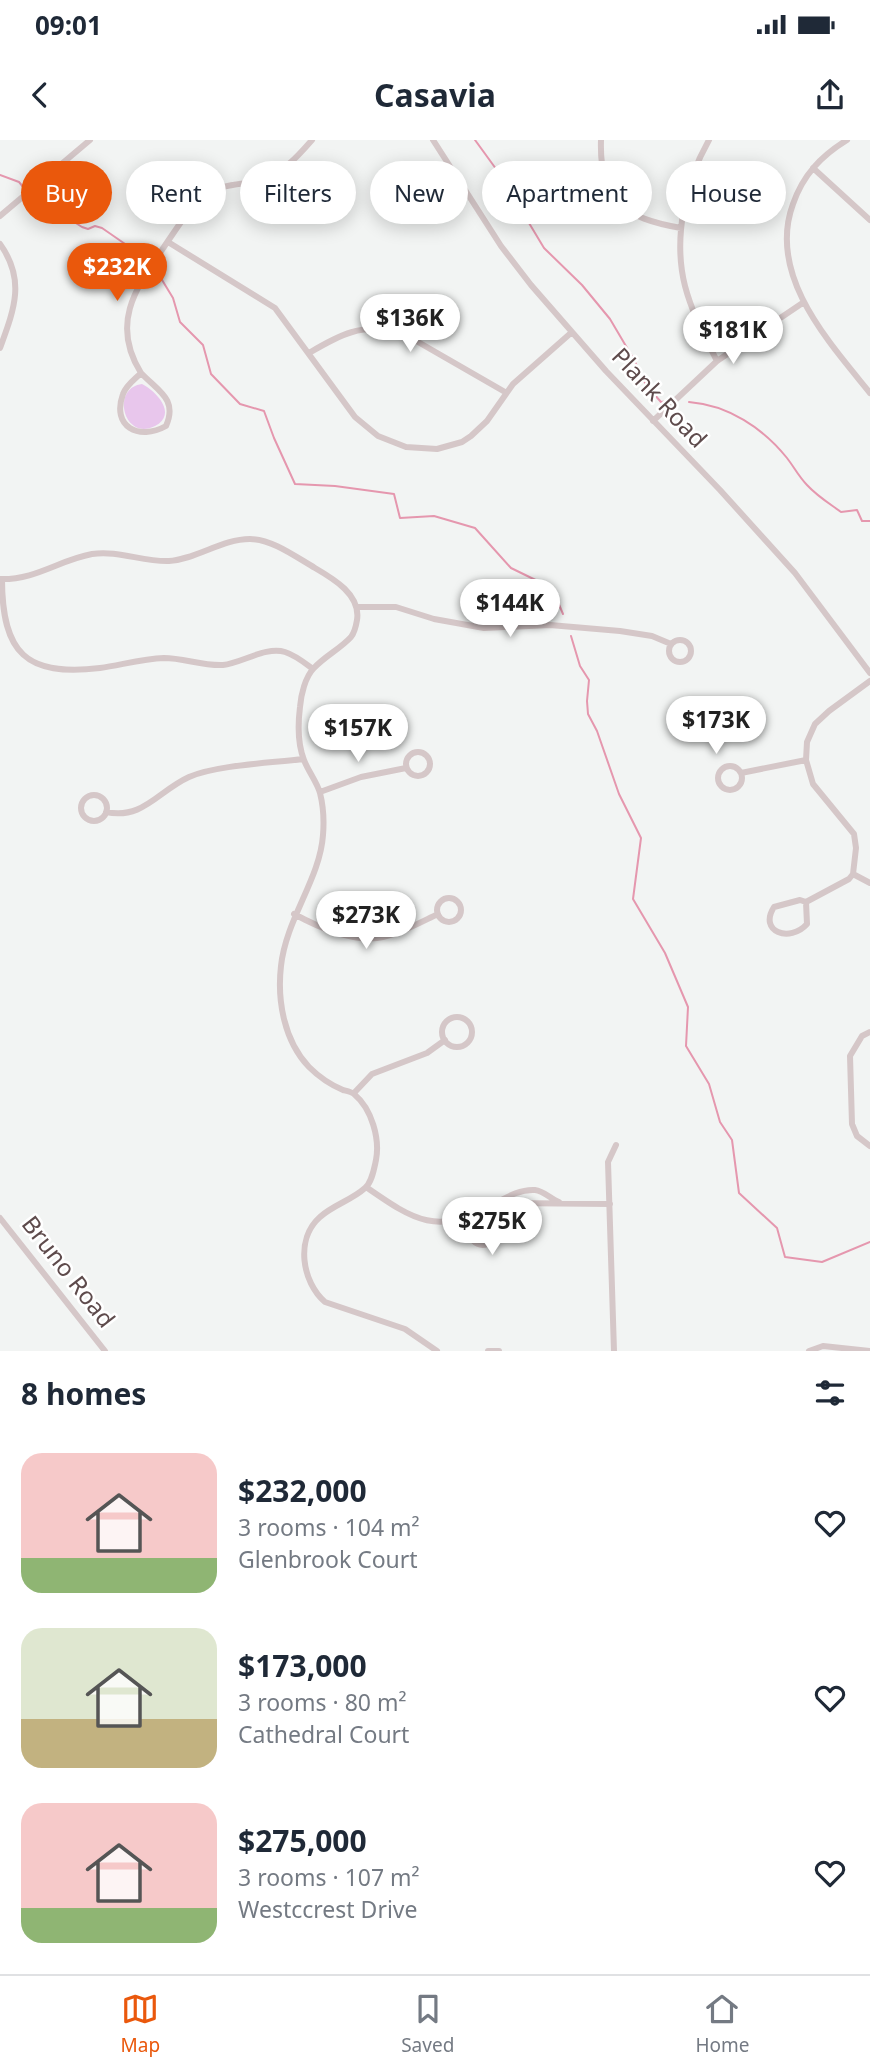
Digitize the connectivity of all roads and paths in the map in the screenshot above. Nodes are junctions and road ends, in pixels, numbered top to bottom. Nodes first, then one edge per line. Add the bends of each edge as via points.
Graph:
1 (90, 140) edge
2 (312, 140) edge
3 (433, 140) edge
4 (601, 140) edge
5 (709, 140) edge
6 (847, 140) edge
7 (813, 168) junction
8 (0, 216) edge
9 (870, 220) edge
10 (681, 228) junction
11 (168, 242) junction
12 (0, 244) edge
13 (804, 302) junction
14 (572, 332) junction
15 (0, 348) edge
16 (309, 353) junction
17 (717, 361) junction
18 (141, 373) junction
19 (505, 392) junction
20 (870, 393) edge
21 (653, 421) junction
22 (1, 579) edge
23 (357, 607) junction
24 (671, 643) dead end
25 (313, 669) junction
26 (870, 673) edge
27 (870, 681) edge
28 (303, 759) junction
29 (806, 760) junction
30 (406, 768) dead end
31 (741, 773) junction
32 (320, 792) junction
33 (106, 812) junction
34 (853, 874) junction
35 (870, 883) edge
36 (806, 902) junction
37 (438, 914) dead end
38 (294, 915) junction
39 (870, 1032) edge
40 (445, 1040) junction
41 (354, 1093) junction
42 (616, 1145) dead end
43 (870, 1146) edge
44 (366, 1187) junction
45 (559, 1202) junction
46 (496, 1203) junction
47 (610, 1204) junction
48 (0, 1218) edge
49 (463, 1219) junction
50 (105, 1351) edge
51 (438, 1351) edge
52 (488, 1351) edge
53 (499, 1351) edge
54 (614, 1351) edge
55 (809, 1351) edge
56 (870, 1351) edge

1 - 8 street
2 - 11 street via 288,165 264,179 208,193
3 - 14 street, Plank Road via 502,246
4 - 10 street via 601,170 615,199 640,218
5 - 10 street via 694,173
6 - 7 street
7 - 9 street
7 - 13 street via 797,191 786,235 791,272
10 - 17 street via 685,285
11 - 16 street via 275,308
11 - 18 street via 131,300 128,332
12 - 15 street via 12,260 15,285 14,308
13 - 17 street
13 - 20 street
14 - 19 street
14 - 21 street, Plank Road
16 - 19 street via 354,331 398,331
16 - 19 street via 355,417 378,436 405,447 437,449 462,442 479,430
17 - 21 street
18 - 18 street via 171,408 166,426 148,433 131,430 120,408 123,393
21 - 26 street, Plank Road via 794,573
22 - 23 street via 26,577 92,554 169,561 259,539 326,574
22 - 25 street via 13,643 23,657 49,669 100,668 164,658 219,665 276,651
23 - 24 street via 396,607 484,628 550,625 620,631
23 - 25 street via 352,636
25 - 28 street via 300,707
27 - 29 street via 815,724
28 - 32 street
28 - 33 street via 207,772 184,780 134,812
29 - 31 street
29 - 34 street via 813,784 854,834
30 - 32 street
31 - 31 street via 726,766 719,773 719,783 726,790 737,789
32 - 38 street via 320,853
33 - 33 street via 91,820 82,813 82,802 97,796 105,802
34 - 35 street
34 - 36 street
36 - 36 street via 774,906 769,922 773,929 781,934 802,929 807,924
37 - 38 street via 377,938 340,933
38 - 41 street via 281,966 289,1036 309,1067
39 - 43 street via 862,1036 850,1056 852,1124 857,1136
40 - 40 street via 453,1046 466,1044 472,1036 471,1026 463,1018 452,1018 443,1030
40 - 41 street via 427,1053 372,1074
41 - 44 street via 376,1136 376,1162
42 - 47 street via 608,1162
44 - 49 street via 414,1218
44 - 51 street via 313,1224 305,1248 310,1285 325,1302 405,1329
45 - 46 street
45 - 46 street via 537,1191 510,1195
45 - 47 street
46 - 49 street
46 - 49 street via 498,1230 489,1244 472,1241
47 - 54 street
48 - 50 street, Bruno Road
52 - 53 street
55 - 56 street via 823,1346

